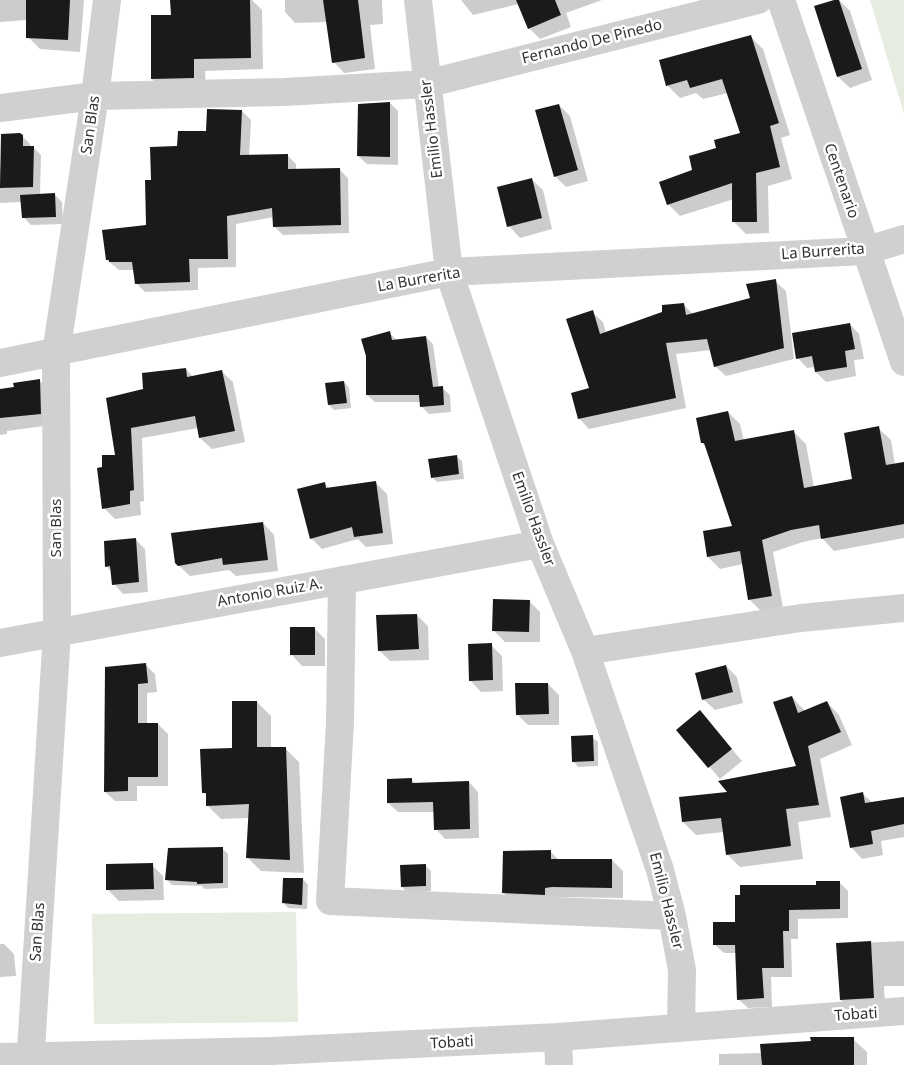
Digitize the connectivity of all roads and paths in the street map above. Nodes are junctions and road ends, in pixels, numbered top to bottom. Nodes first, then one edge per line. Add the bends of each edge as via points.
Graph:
1 (107, 0) edge
2 (418, 0) edge
3 (758, 0) edge
4 (781, 0) edge
5 (426, 84) junction
6 (96, 96) junction
7 (0, 108) edge
8 (904, 239) edge
9 (865, 251) junction
10 (449, 272) junction
11 (56, 352) junction
12 (904, 362) edge
13 (0, 363) edge
14 (540, 544) junction
15 (342, 580) junction
16 (904, 608) edge
17 (57, 632) junction
18 (0, 644) edge
19 (585, 651) junction
20 (672, 916) junction
21 (904, 1011) edge
22 (681, 1028) junction
23 (558, 1037) junction
24 (0, 1058) edge
25 (271, 1058) edge
26 (30, 1062) edge
27 (559, 1065) edge

1 - 6 street, San Blas
2 - 5 street, Emilio Hassler
3 - 5 street, Fernando De Pinedo
4 - 9 street, Centenario
5 - 6 street, Fernando De Pinedo via 284,92
5 - 10 street, Emilio Hassler
6 - 7 street, Fernando De Pinedo
6 - 11 street, San Blas
8 - 9 street, La Burrerita
9 - 10 street, La Burrerita
9 - 12 street, Centenario
10 - 11 street, La Burrerita
10 - 14 street, Emilio Hassler
11 - 13 street, La Burrerita
11 - 17 street, San Blas
14 - 15 street, Antonio Ruiz A.
14 - 19 street, Emilio Hassler
15 - 17 street, Antonio Ruiz A.
15 - 20 street via 340,722 330,901
16 - 19 street via 801,618
17 - 18 street, Antonio Ruiz A.
17 - 26 street, San Blas
19 - 20 street, Emilio Hassler via 660,870
20 - 22 street, Emilio Hassler via 682,970
21 - 22 street, Tobati
22 - 23 street, Tobati
23 - 25 street, Tobati
23 - 27 street
24 - 26 street, Tobati
25 - 26 street, Tobati

